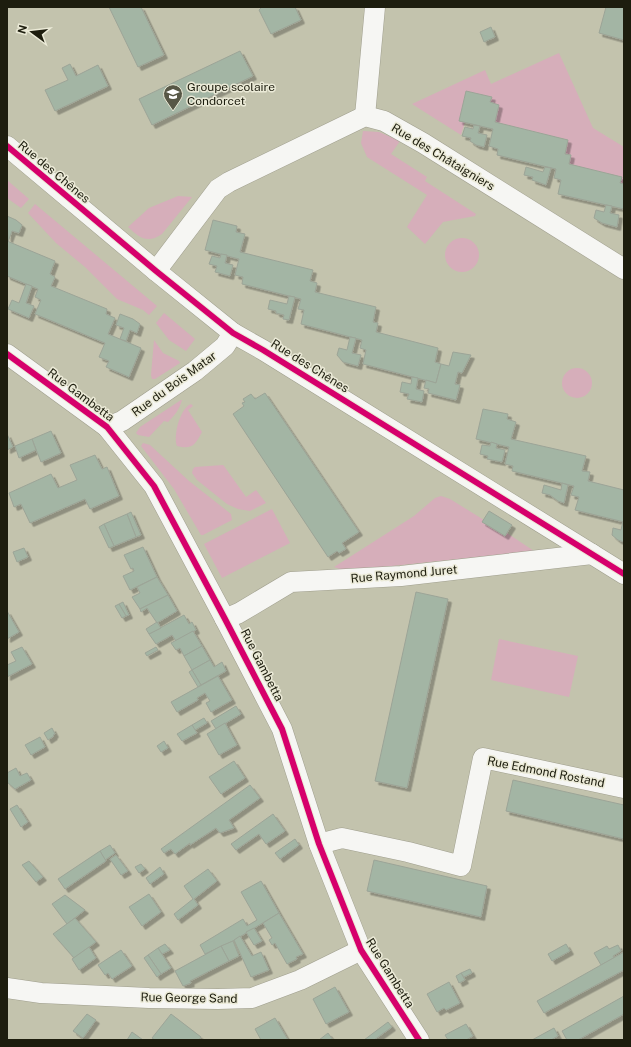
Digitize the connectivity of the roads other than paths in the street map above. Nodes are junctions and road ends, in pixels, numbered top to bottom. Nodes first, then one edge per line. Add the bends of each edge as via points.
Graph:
1 (375, 7) edge
2 (365, 116) junction
3 (7, 146) edge
4 (624, 269) edge
5 (156, 271) junction
6 (233, 333) junction
7 (7, 354) edge
8 (108, 427) junction
9 (592, 554) junction
10 (624, 574) edge
11 (225, 619) junction
12 (624, 788) edge
13 (319, 844) junction
14 (361, 950) junction
15 (7, 988) edge
16 (419, 1040) edge

1 - 2 street
2 - 4 street, Rue des Châtaigniers via 384,122 423,143
2 - 5 street via 218,189
3 - 5 street, Rue des Chênes
5 - 6 street, Rue des Chênes
6 - 8 street, Rue du Bois Matar via 225,346 195,371 122,421
6 - 9 street, Rue des Chênes
7 - 8 street, Rue Gambetta
8 - 11 street, Rue Gambetta via 154,486
9 - 10 street, Rue des Chênes
9 - 11 street, Rue Raymond Juret via 401,576 291,582
11 - 13 street, Rue Gambetta via 282,729
12 - 13 street, Rue Edmond Rostand via 483,758 461,866 342,838
13 - 14 street, Rue Gambetta
14 - 15 street, Rue George Sand via 300,980 252,998 149,998 41,993
14 - 16 street, Rue Gambetta

